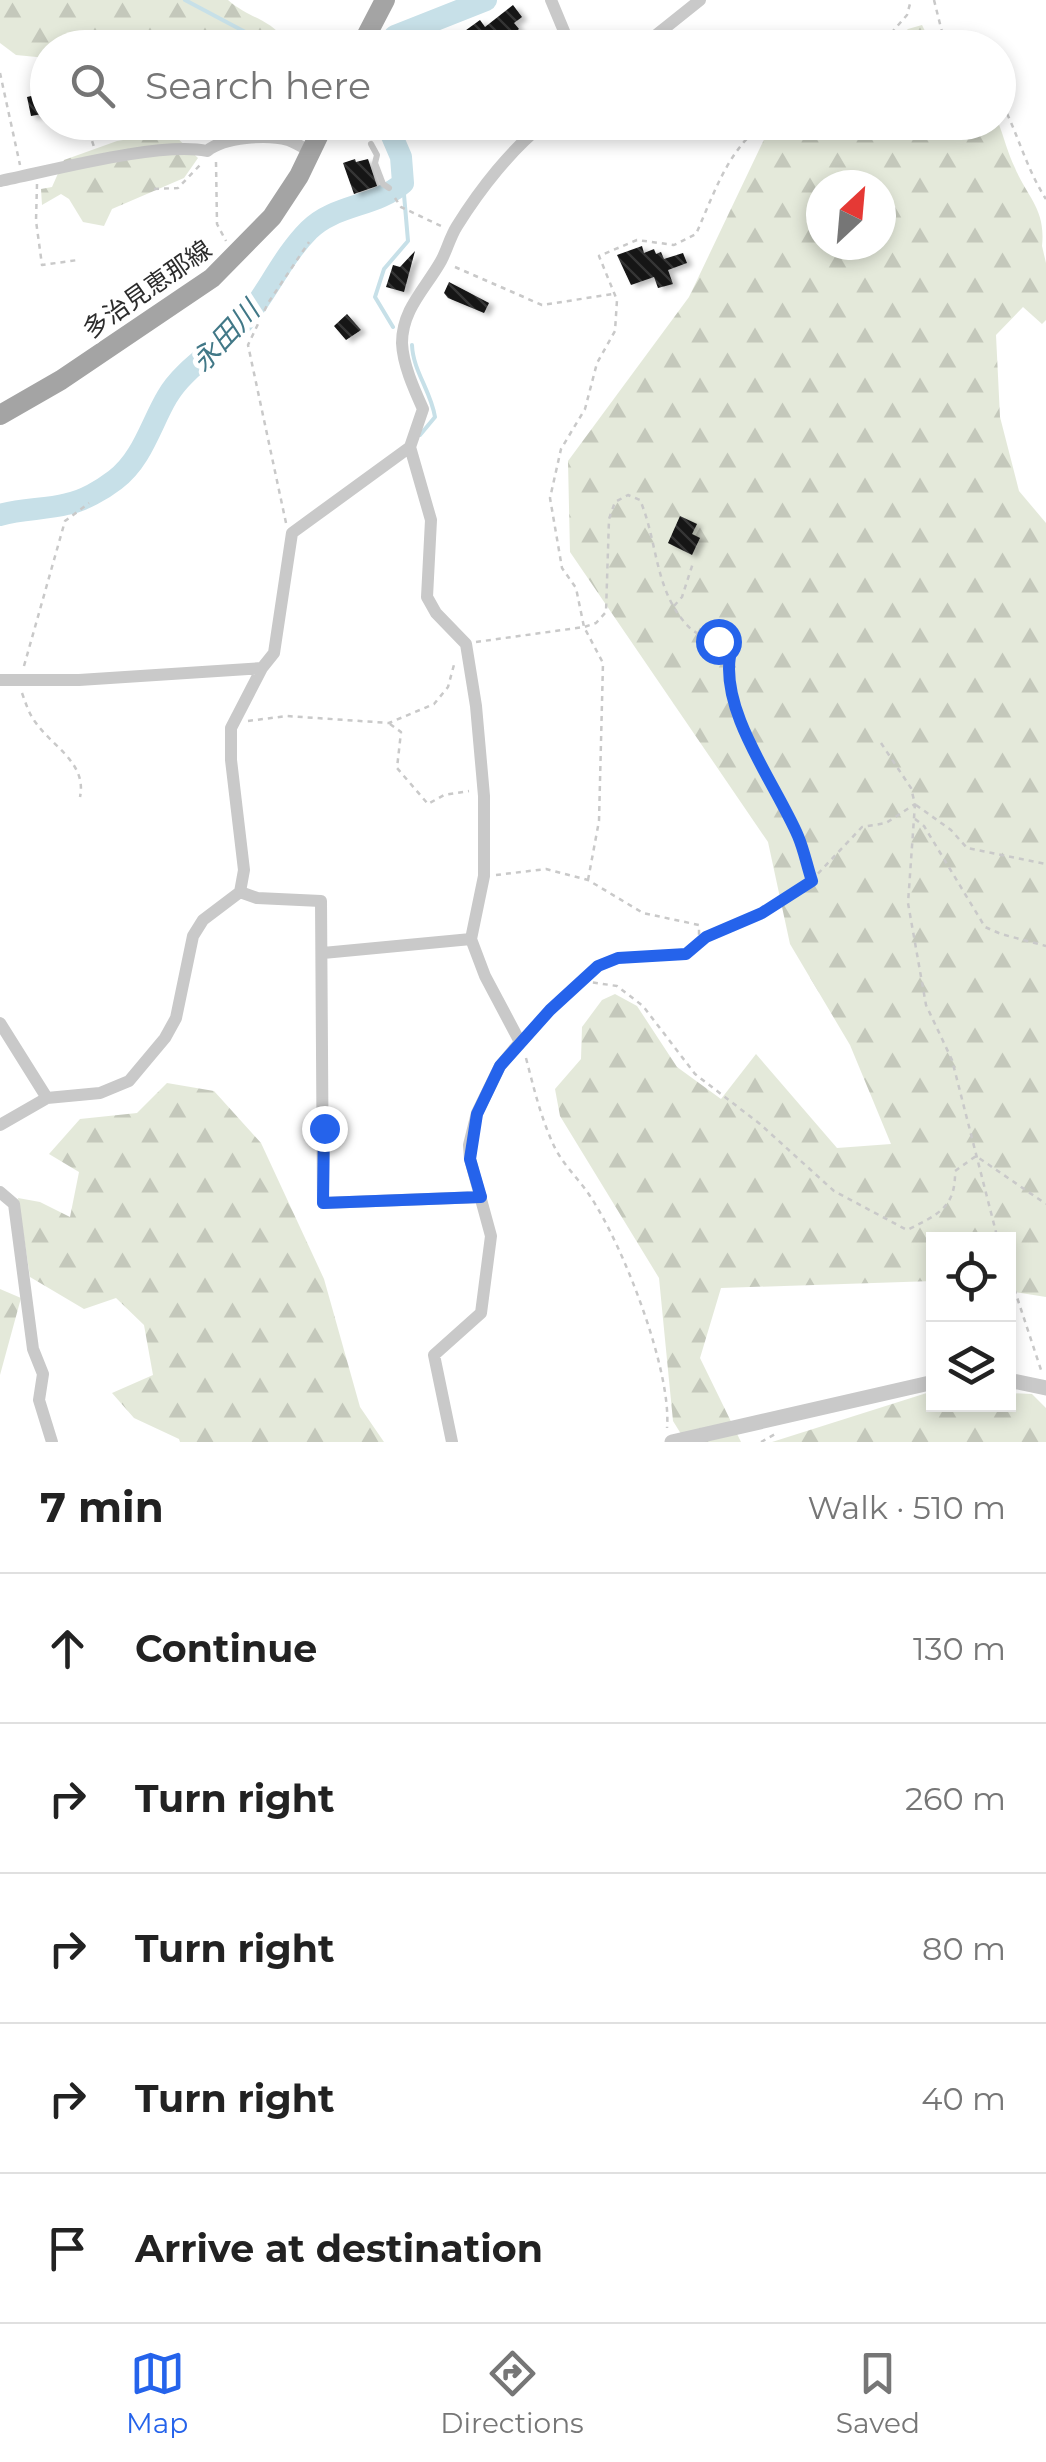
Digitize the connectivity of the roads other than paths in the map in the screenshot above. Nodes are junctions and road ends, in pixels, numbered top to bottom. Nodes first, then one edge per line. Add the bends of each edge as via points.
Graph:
1 (385, 0) edge
2 (551, 0) edge
3 (700, 0) edge
4 (369, 30) edge
5 (564, 30) edge
6 (662, 30) edge
7 (241, 140) edge
8 (289, 140) edge
9 (316, 140) edge
10 (525, 140) edge
11 (372, 144) road end
12 (310, 152) junction
13 (0, 181) edge
14 (389, 188) dead end
15 (0, 415) edge
16 (410, 447) junction
17 (262, 668) junction
18 (0, 680) edge
19 (240, 892) junction
20 (471, 939) junction
21 (323, 952) junction
22 (0, 1022) edge
23 (47, 1098) junction
24 (0, 1125) edge
25 (0, 1192) edge
26 (481, 1197) junction
27 (1016, 1382) edge
28 (926, 1384) edge
29 (1045, 1388) edge
30 (52, 1442) edge
31 (452, 1442) edge
32 (668, 1442) edge

1 - 4 main road
2 - 5 street
3 - 6 street
7 - 13 street via 207,151 162,152
8 - 12 street
9 - 12 main road, 多治見恵那線
10 - 16 street via 454,232 407,317 402,344 423,409
11 - 14 lane
12 - 15 main road, 多治見恵那線 via 272,217 238,254 181,302
16 - 17 street via 292,533 279,635
16 - 20 street via 431,520 427,596 466,648 476,706 484,876
17 - 18 street
17 - 19 street via 231,728 244,870
19 - 21 street via 320,902
19 - 23 street via 192,936 176,1018 139,1071 118,1089
20 - 21 street
20 - 26 street via 520,1042 477,1114 470,1159
21 - 26 street via 323,1203
22 - 23 street
23 - 24 street
25 - 30 street via 14,1204 33,1350 43,1374 39,1400
26 - 31 street via 492,1236 481,1313 434,1355
27 - 29 street
28 - 32 street

